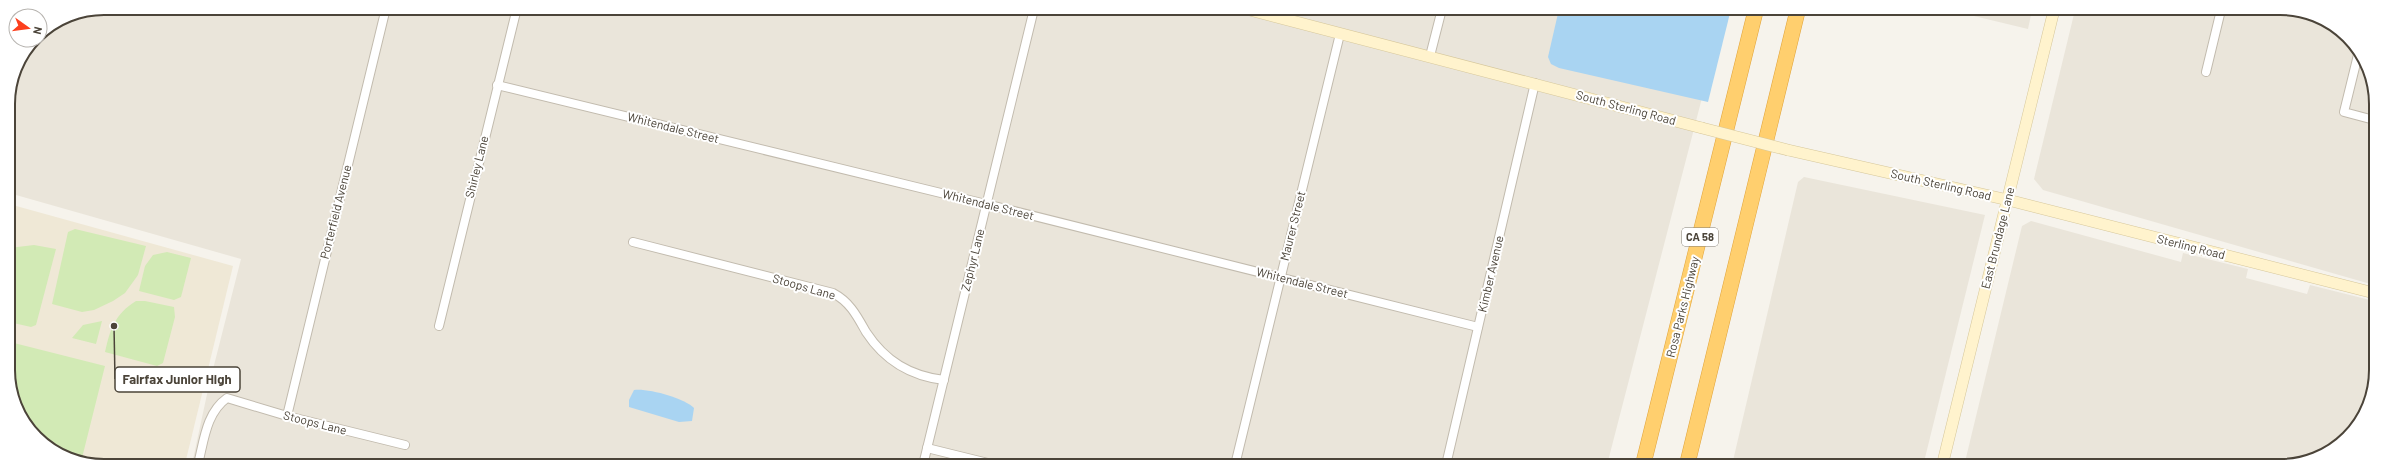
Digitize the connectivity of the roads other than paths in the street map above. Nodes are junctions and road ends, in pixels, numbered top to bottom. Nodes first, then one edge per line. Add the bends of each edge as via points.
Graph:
1 (384, 15) edge
2 (515, 15) edge
3 (1033, 15) edge
4 (1269, 15) edge
5 (1440, 15) edge
6 (1755, 15) edge
7 (1797, 15) edge
8 (2053, 15) edge
9 (2220, 15) edge
10 (1340, 34) junction
11 (1430, 56) junction
12 (2357, 59) edge
13 (2206, 72) dead end
14 (1535, 83) junction
15 (497, 85) junction
16 (2369, 119) edge
17 (2008, 200) junction
18 (986, 204) junction
19 (633, 242) dead end
20 (1281, 278) junction
21 (2369, 292) edge
22 (438, 326) dead end
23 (1478, 327) junction
24 (944, 380) junction
25 (287, 416) junction
26 (405, 445) dead end
27 (927, 448) junction
28 (199, 459) edge
29 (924, 459) edge
30 (972, 459) edge
31 (1237, 459) edge
32 (1447, 459) edge
33 (1644, 459) edge
34 (1688, 459) edge
35 (1944, 459) edge

1 - 25 street, Porterfield Avenue
2 - 15 street, Shirley Lane
3 - 18 street, Zephyr Lane
4 - 10 street, South Sterling Road
5 - 11 street
6 - 33 highway, Rosa Parks Highway / CA 58
7 - 34 highway
8 - 17 street, East Brundage Lane
9 - 13 street
10 - 11 street, South Sterling Road
10 - 20 street, Maurer Street
11 - 14 street, South Sterling Road
12 - 16 street via 2344,112
14 - 17 street, South Sterling Road, bridge via 1788,150
14 - 23 street, Kimber Avenue
15 - 18 street, Whitendale Street
15 - 22 street, Shirley Lane
17 - 21 street, Sterling Road
17 - 35 street, East Brundage Lane
18 - 20 street, Whitendale Street
18 - 24 street, Zephyr Lane
19 - 24 street, Stoops Lane via 833,293 848,303 874,343 894,362 918,375
20 - 23 street, Whitendale Street
20 - 31 street, Maurer Street
23 - 32 street, Kimber Avenue
24 - 27 street, Zephyr Lane
25 - 26 street, Stoops Lane
25 - 28 street, Stoops Lane via 226,398 209,419
27 - 29 street, Zephyr Lane
27 - 30 street

